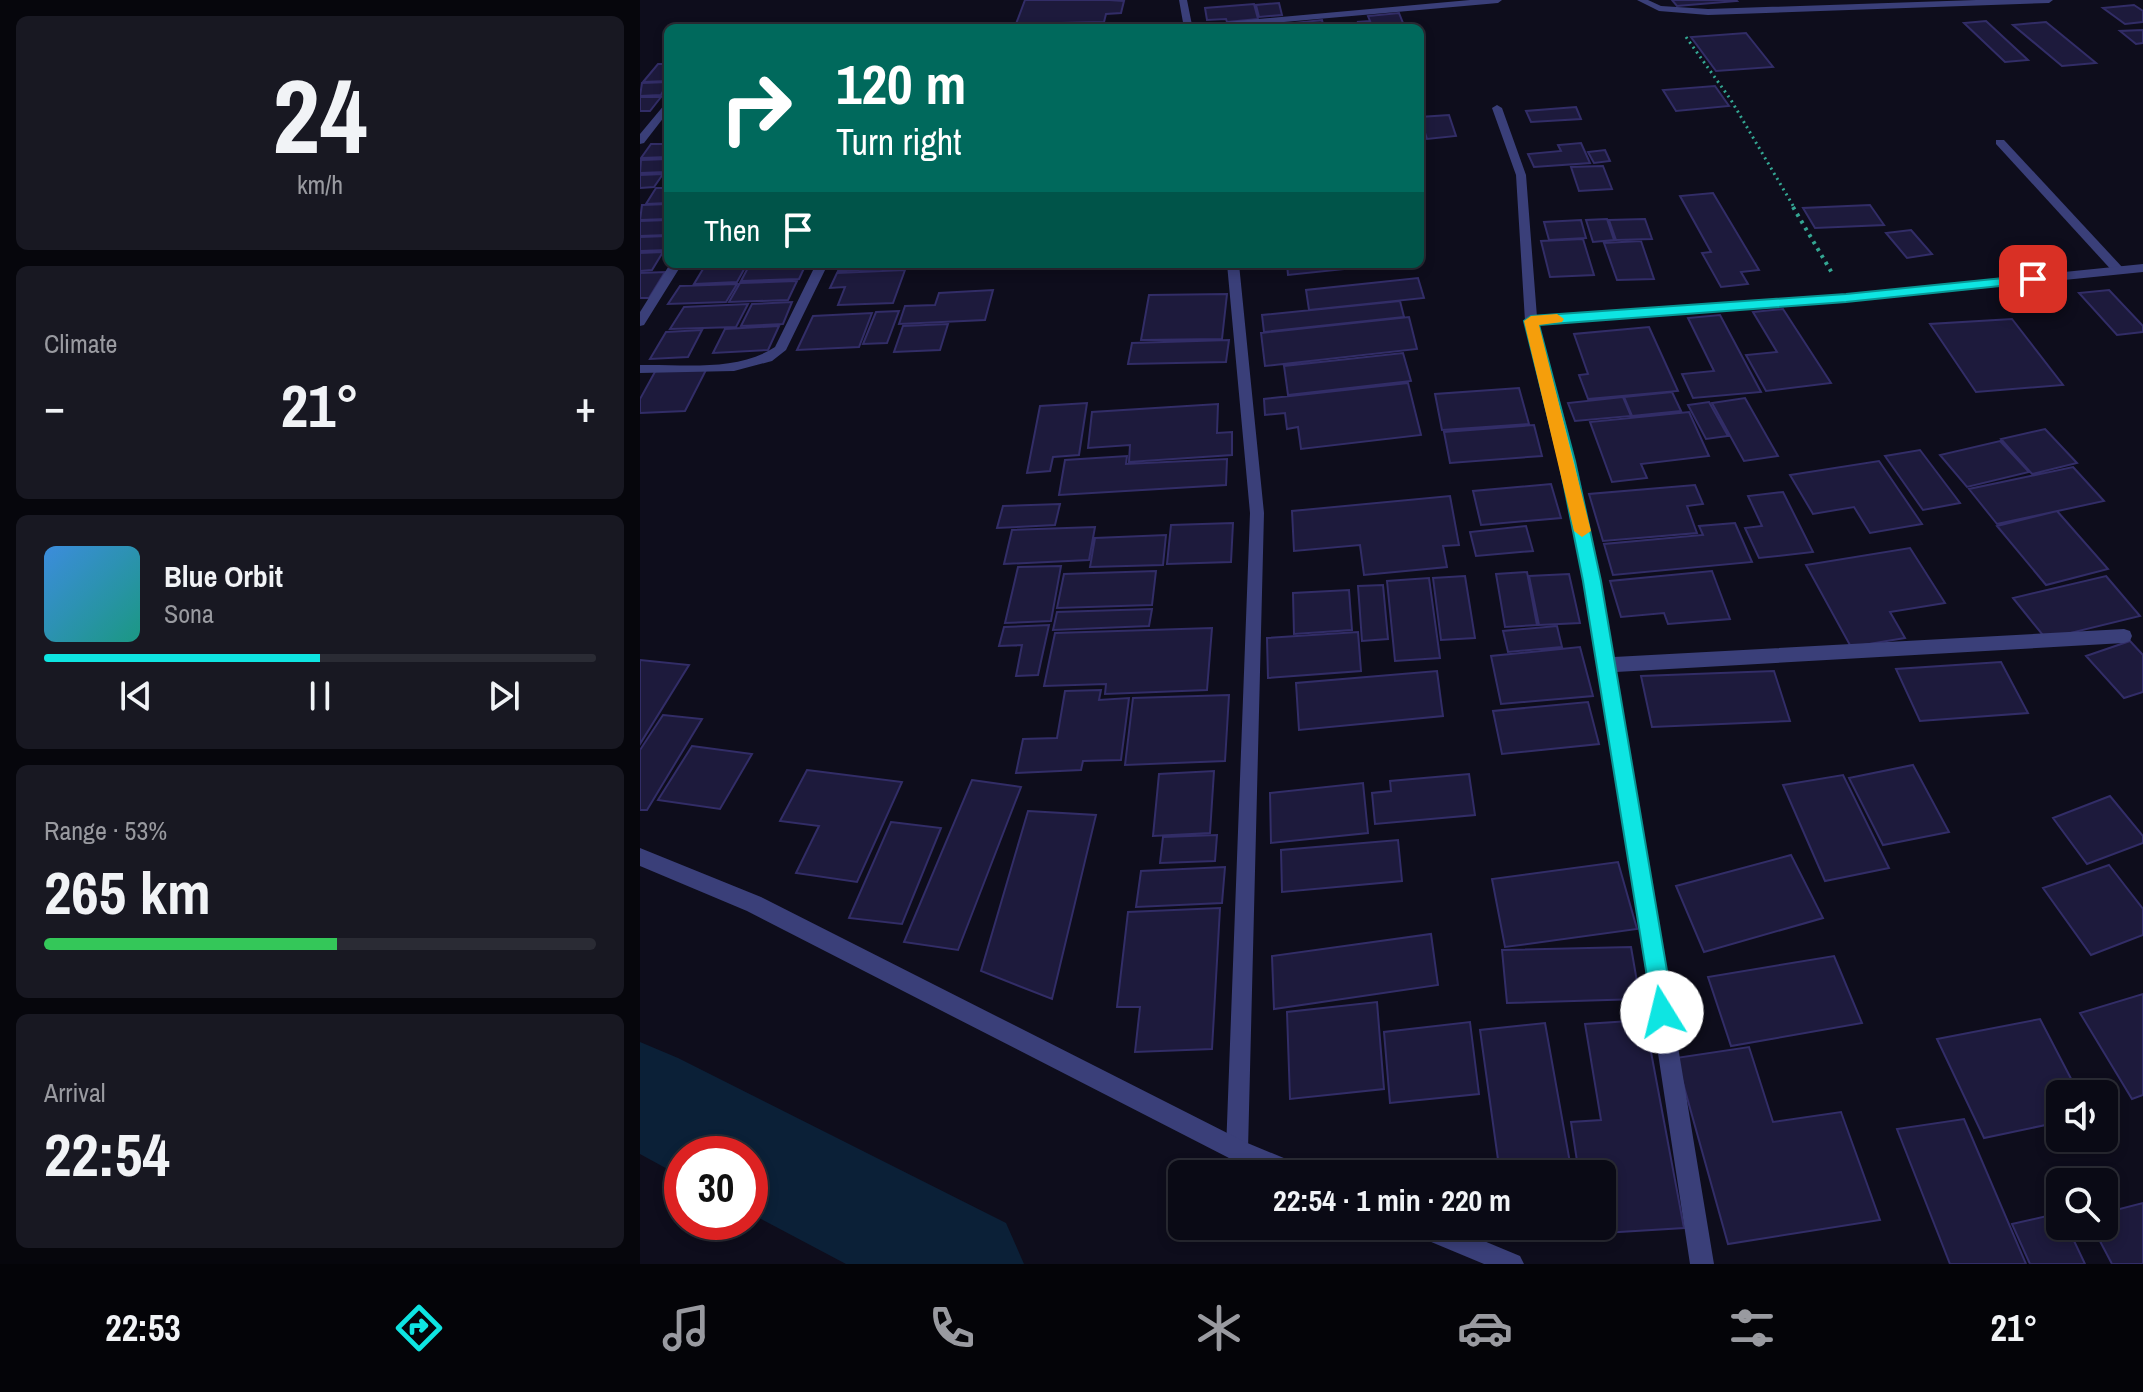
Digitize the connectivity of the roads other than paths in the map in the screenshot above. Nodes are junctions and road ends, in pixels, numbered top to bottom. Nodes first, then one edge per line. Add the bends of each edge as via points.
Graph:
1 (1183, 0) edge
2 (1498, 0) edge
3 (1641, 0) edge
4 (2049, 0) edge
5 (1187, 24) edge
6 (1232, 24) edge
7 (1497, 108) dead end
8 (664, 111) edge
9 (640, 141) edge
10 (2000, 142) dead end
11 (674, 268) edge
12 (820, 268) edge
13 (1233, 268) edge
14 (2143, 268) edge
15 (2119, 271) junction
16 (1531, 321) junction
17 (640, 322) edge
18 (640, 369) edge
19 (2124, 636) dead end
20 (1607, 665) junction
21 (640, 857) edge
22 (1237, 1150) junction
23 (1261, 1160) edge
24 (1454, 1240) edge
25 (1512, 1264) edge
26 (1702, 1264) edge

1 - 5 street
2 - 6 street
3 - 4 street via 1674,11
7 - 16 street via 1521,175
8 - 9 street
10 - 15 street
11 - 17 street
12 - 18 street via 773,357 751,364
13 - 22 street via 1257,513
14 - 15 street
15 - 16 street
16 - 20 street via 1570,475
19 - 20 street
20 - 26 street
21 - 22 street via 754,904
22 - 23 street
24 - 25 street

